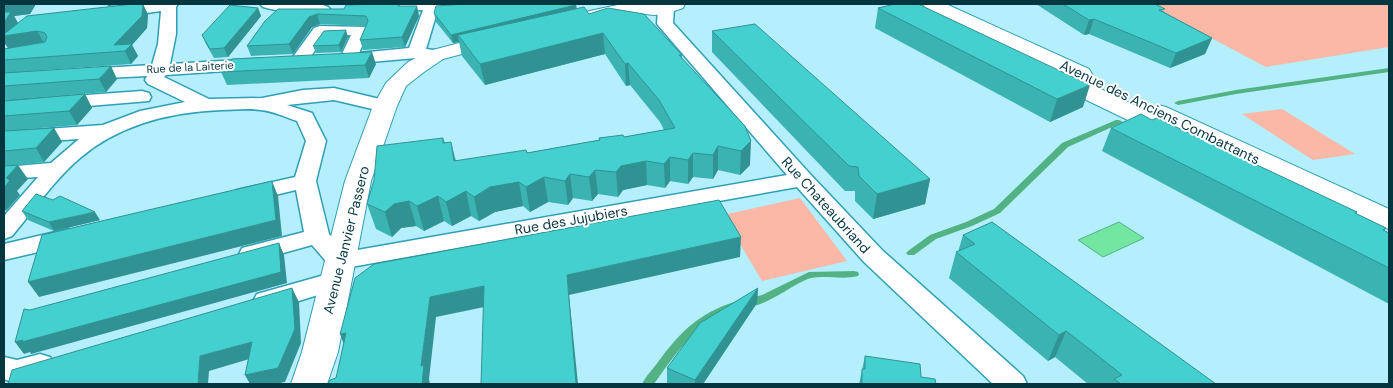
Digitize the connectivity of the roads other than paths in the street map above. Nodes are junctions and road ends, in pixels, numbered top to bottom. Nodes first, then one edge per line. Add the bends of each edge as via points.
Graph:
1 (449, 4) edge
2 (912, 4) edge
3 (932, 4) edge
4 (169, 5) edge
5 (634, 5) edge
6 (274, 6) edge
7 (671, 6) edge
8 (341, 9) edge
9 (430, 12) junction
10 (106, 13) edge
11 (366, 18) junction
12 (268, 20) edge
13 (567, 22) edge
14 (521, 33) edge
15 (245, 50) edge
16 (426, 54) junction
17 (348, 59) junction
18 (299, 61) junction
19 (234, 65) junction
20 (157, 74) junction
21 (72, 75) edge
22 (142, 97) junction
23 (206, 104) junction
24 (262, 104) junction
25 (385, 106) junction
26 (4, 107) edge
27 (116, 127) junction
28 (4, 138) edge
29 (57, 169) junction
30 (4, 173) edge
31 (802, 179) junction
32 (305, 181) junction
33 (225, 200) edge
34 (9, 220) edge
35 (1389, 220) edge
36 (90, 232) edge
37 (317, 236) junction
38 (1389, 238) edge
39 (4, 252) edge
40 (230, 259) edge
41 (337, 271) junction
42 (241, 308) edge
43 (64, 359) edge
44 (4, 368) edge
45 (309, 384) edge
46 (1012, 384) edge

1 - 9 street
2 - 38 main road, Avenue des Anciens Combattants via 938,21
3 - 35 main road, Avenue des Anciens Combattants
4 - 10 street
4 - 20 street via 170,22
5 - 7 main road via 651,10
5 - 13 main road
6 - 8 street via 302,10
6 - 12 street
7 - 31 street, Rue Chateaubriand via 665,24
9 - 11 street
9 - 16 street
11 - 17 street
11 - 18 street via 320,31
14 - 16 main road, Avenue Janvier Passero
15 - 19 street
16 - 17 street, Rue de la Laiterie
16 - 25 main road, Avenue Janvier Passero via 416,68 397,83
17 - 18 street, Rue de la Laiterie
18 - 19 street, Rue de la Laiterie
19 - 20 street, Rue de la Laiterie
20 - 21 street, Rue de la Laiterie
20 - 22 street
20 - 23 street
22 - 26 street
22 - 27 street
23 - 24 street
23 - 27 street via 164,110
24 - 25 street via 334,94
24 - 32 street via 305,117 316,141
25 - 41 main road, Avenue Janvier Passero via 358,181
27 - 28 street
27 - 29 street via 74,153
29 - 30 street
29 - 34 street
31 - 41 street, Rue des Jujubiers
31 - 46 street, Rue Chateaubriand via 873,256
32 - 33 street
32 - 37 street
36 - 39 street
37 - 40 street
37 - 41 street
41 - 42 street, Rue des Jujubiers
41 - 45 main road, Avenue Janvier Passero via 320,352
43 - 44 street via 17,372

